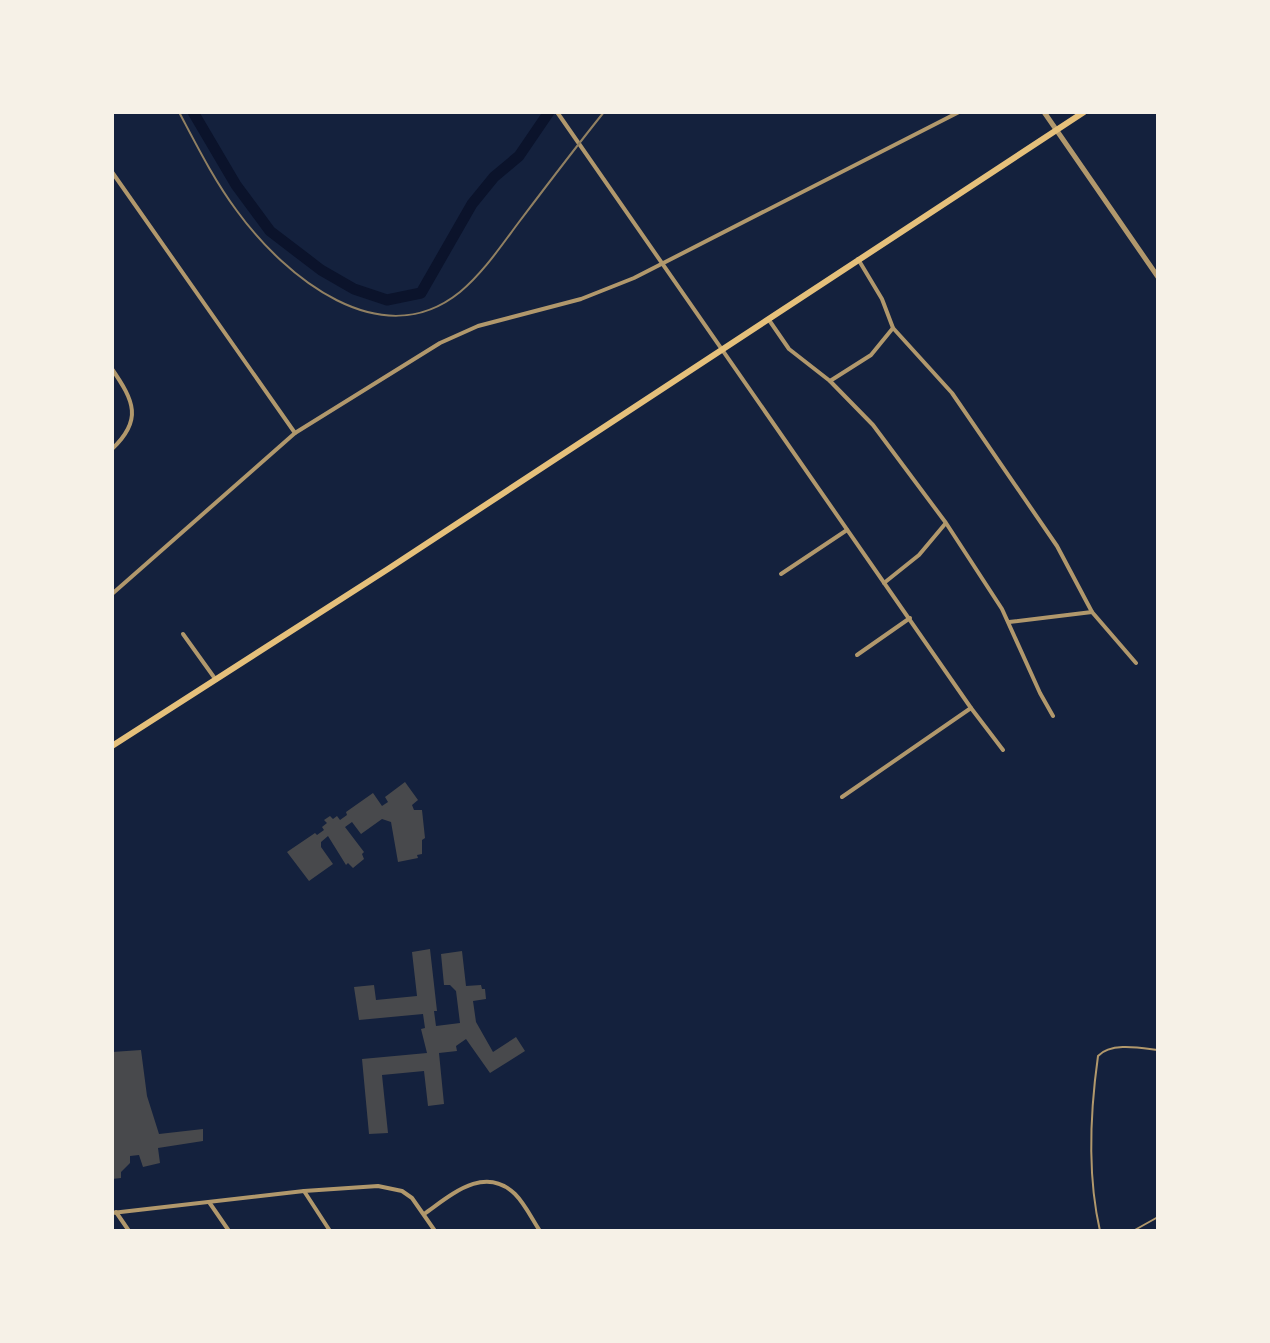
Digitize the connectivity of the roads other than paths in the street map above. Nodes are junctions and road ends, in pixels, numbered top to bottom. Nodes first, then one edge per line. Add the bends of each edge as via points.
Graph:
1 (557, 112) edge
2 (959, 112) edge
3 (1044, 112) edge
4 (1084, 112) edge
5 (1057, 130) junction
6 (112, 172) edge
7 (858, 259) junction
8 (663, 265) junction
9 (1158, 277) edge
10 (768, 318) junction
11 (893, 328) junction
12 (721, 349) junction
13 (112, 369) edge
14 (830, 381) junction
15 (295, 433) junction
16 (112, 449) edge
17 (946, 523) junction
18 (847, 530) junction
19 (781, 574) dead end
20 (884, 583) junction
21 (112, 594) edge
22 (1092, 612) junction
23 (910, 618) junction
24 (1009, 622) junction
25 (183, 634) dead end
26 (857, 655) dead end
27 (1136, 663) dead end
28 (216, 680) junction
29 (971, 708) junction
30 (1053, 716) dead end
31 (112, 746) edge
32 (1003, 750) dead end
33 (842, 797) dead end
34 (1158, 1050) edge
35 (304, 1191) junction
36 (209, 1202) junction
37 (114, 1212) edge
38 (424, 1214) junction
39 (1158, 1217) edge
40 (129, 1231) edge
41 (229, 1231) edge
42 (330, 1231) edge
43 (435, 1231) edge
44 (540, 1231) edge
45 (1100, 1231) edge
46 (1133, 1231) edge

1 - 8 street
2 - 8 street
3 - 5 street
4 - 5 main road
5 - 7 main road
5 - 9 street
6 - 15 street
7 - 10 main road
7 - 11 street
8 - 12 street
8 - 15 street via 581,299 466,331
10 - 12 main road
10 - 14 street via 789,349
11 - 14 street via 871,355
11 - 22 street via 952,393 1057,546
12 - 18 street
12 - 28 main road
13 - 16 street via 129,394 132,412 126,435
14 - 17 street via 882,435
15 - 21 street
17 - 20 street via 924,550
17 - 24 street
18 - 19 street
18 - 20 street
20 - 23 street
22 - 24 street
22 - 27 street
23 - 26 street
23 - 29 street
24 - 30 street
25 - 28 street
28 - 31 main road
29 - 32 street
29 - 33 street
34 - 45 lane via 1119,1048 1098,1056 1091,1158
35 - 36 street
35 - 38 street via 392,1188 412,1198
35 - 42 street
36 - 37 street
36 - 41 street
37 - 40 street
38 - 43 street
38 - 44 street via 465,1186 492,1182 515,1194
39 - 46 lane

